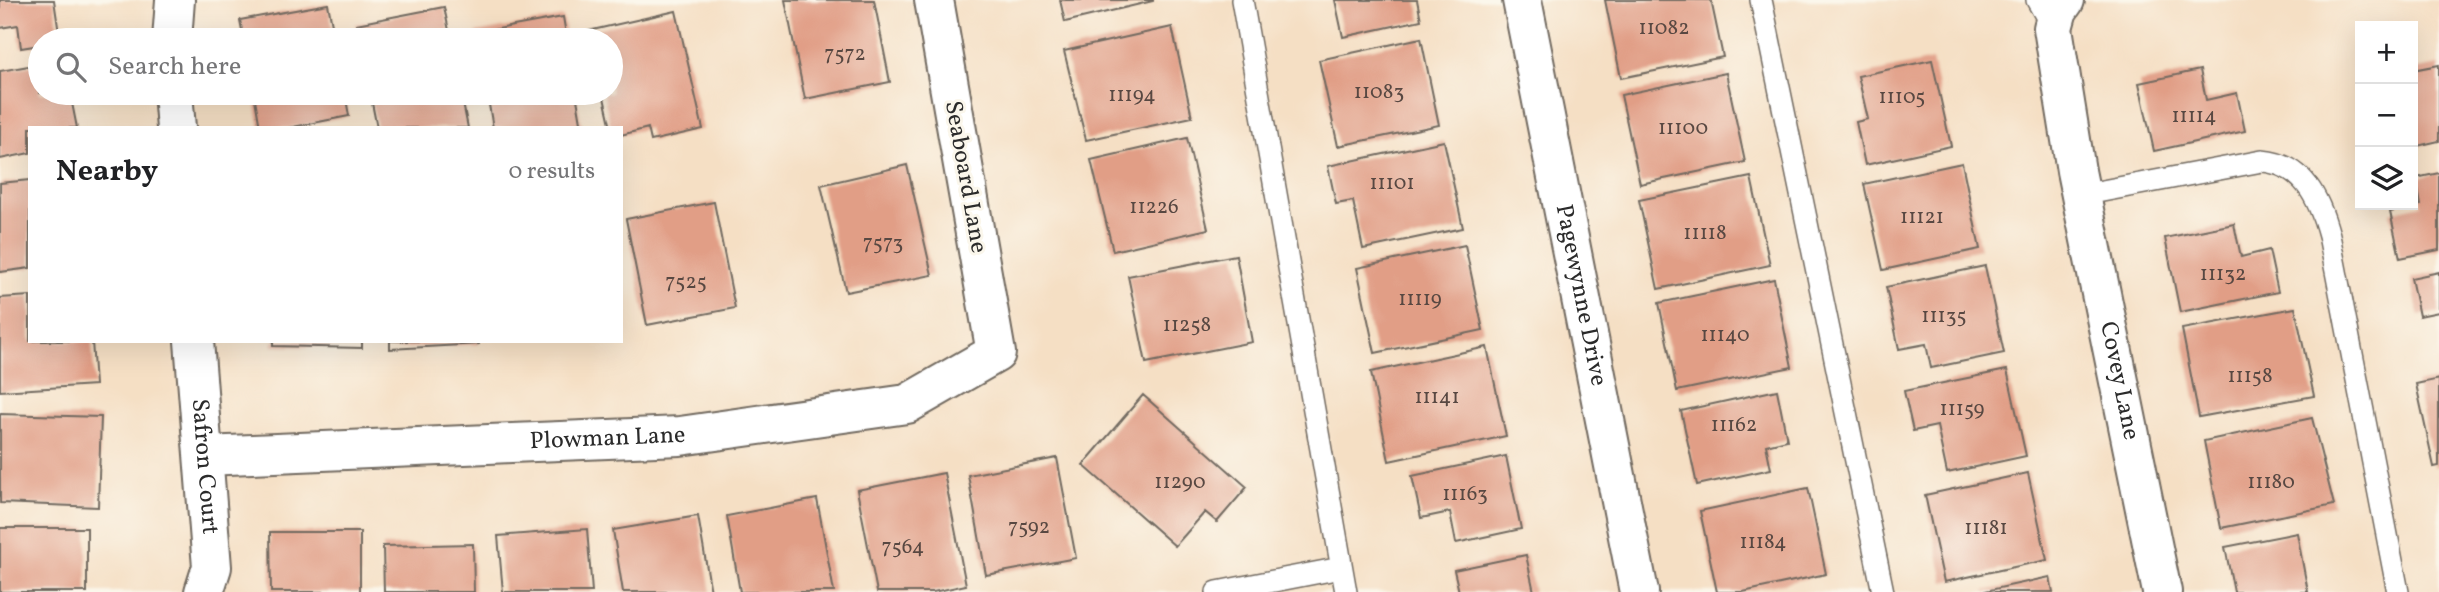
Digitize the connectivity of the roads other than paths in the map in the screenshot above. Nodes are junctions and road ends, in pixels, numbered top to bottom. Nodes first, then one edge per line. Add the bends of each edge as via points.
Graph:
1 (175, 0) edge
2 (934, 0) edge
3 (1242, 0) edge
4 (1522, 0) edge
5 (1761, 0) edge
6 (2051, 9) edge
7 (173, 28) edge
8 (174, 105) edge
9 (176, 126) edge
10 (2079, 183) junction
11 (194, 343) edge
12 (996, 353) joint
13 (204, 456) junction
14 (1341, 568) junction
15 (204, 592) edge
16 (1217, 592) edge
17 (1346, 592) edge
18 (1639, 592) edge
19 (1883, 592) edge
20 (2162, 592) edge
21 (2398, 592) edge

1 - 7 street
2 - 12 street, Seaboard Lane
3 - 14 lane
4 - 18 street, Pagewynne Drive
5 - 19 lane
6 - 10 street, Covey Lane
8 - 9 street
10 - 20 street, Covey Lane
10 - 21 lane via 2262,161 2295,171 2323,213 2329,235
11 - 13 street, Safron Court
12 - 13 street, Plowman Lane via 907,404 680,436
13 - 15 street, Safron Court via 212,567
14 - 16 lane
14 - 17 lane

